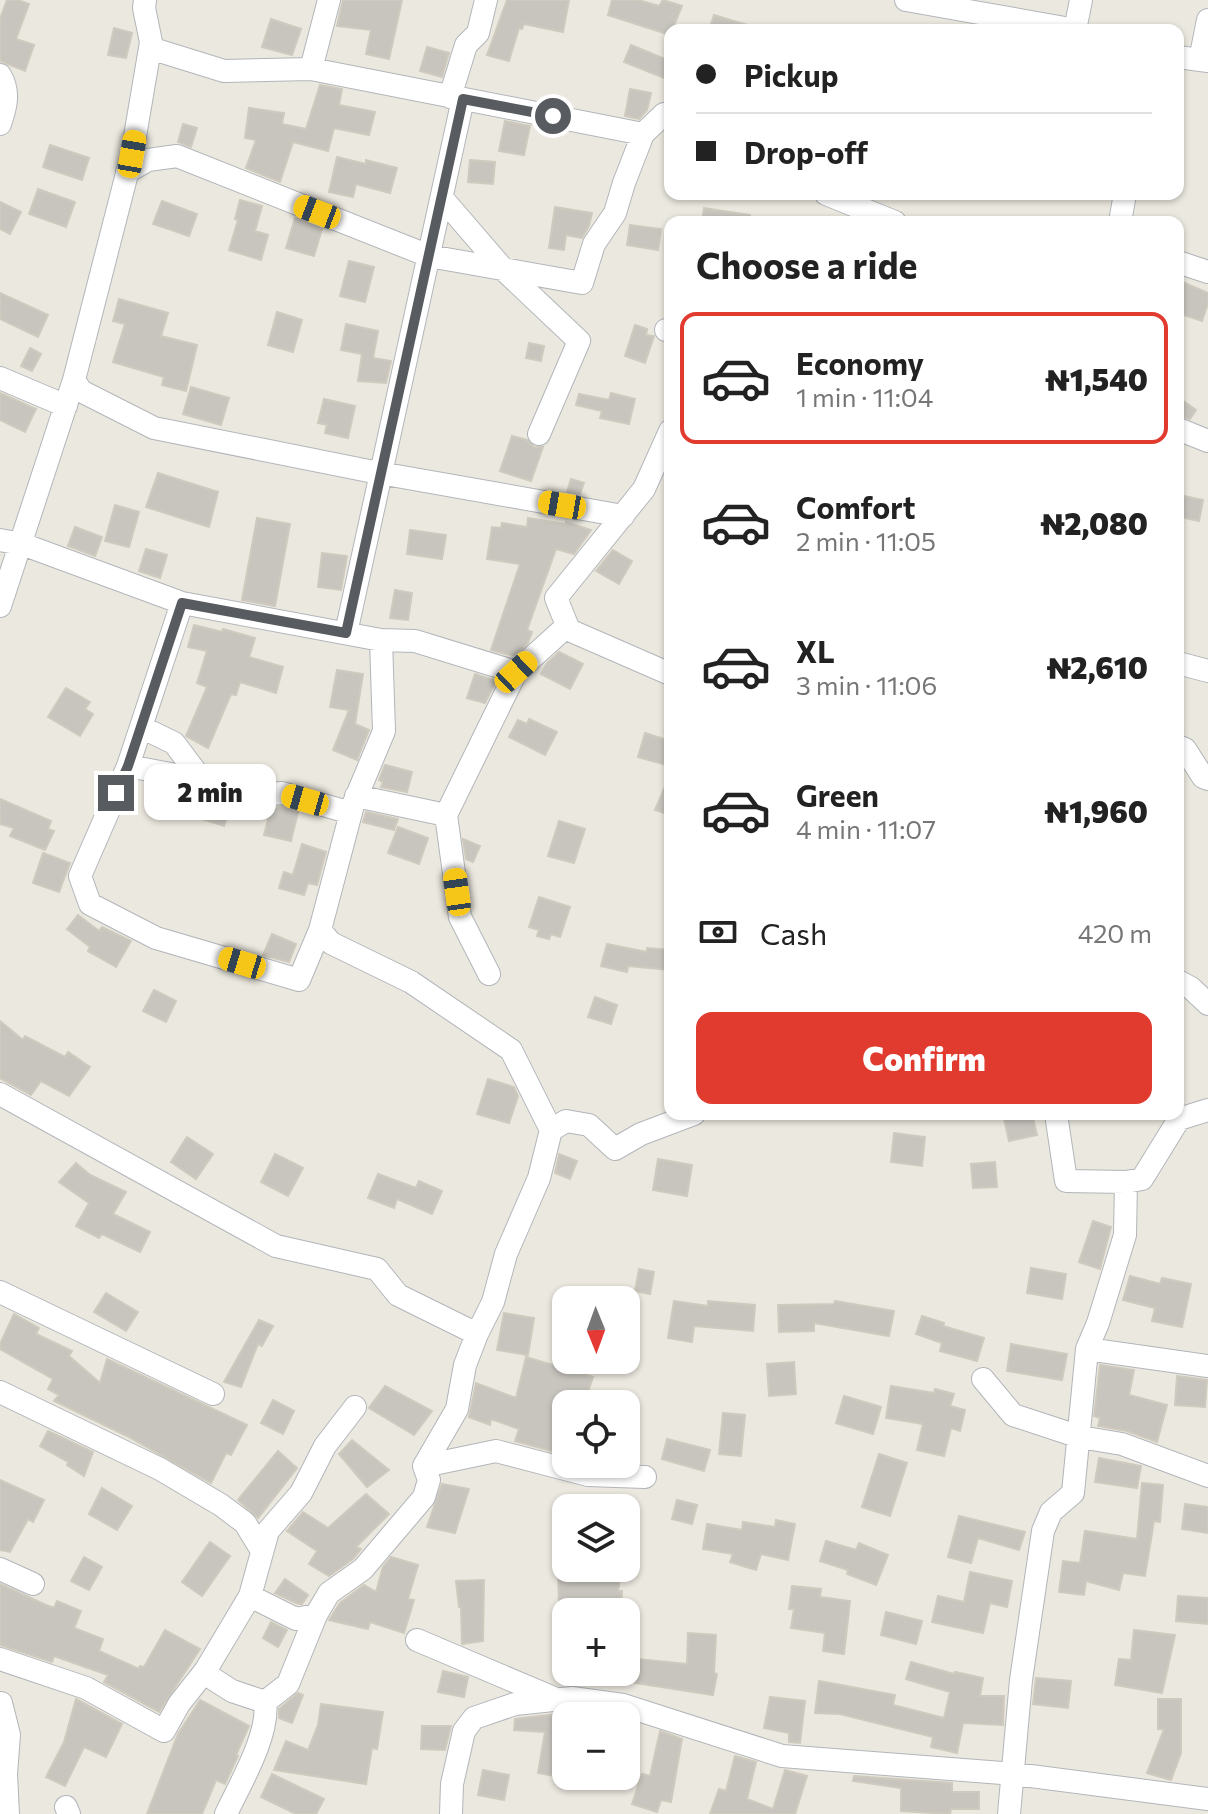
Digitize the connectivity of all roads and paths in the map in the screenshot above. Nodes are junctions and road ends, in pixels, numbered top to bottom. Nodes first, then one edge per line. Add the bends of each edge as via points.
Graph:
1 (145, 0) edge
2 (329, 0) edge
3 (486, 0) edge
4 (906, 0) edge
5 (1081, 0) edge
6 (1208, 20) edge
7 (1042, 24) edge
8 (1077, 24) edge
9 (150, 48) junction
10 (1190, 60) edge
11 (311, 69) junction
12 (0, 75) edge
13 (456, 98) junction
14 (664, 114) edge
15 (0, 124) edge
16 (643, 134) junction
17 (127, 172) junction
18 (442, 198) junction
19 (841, 200) edge
20 (880, 216) edge
21 (429, 256) junction
22 (1184, 264) edge
23 (504, 270) junction
24 (1208, 272) edge
25 (0, 378) edge
26 (74, 380) junction
27 (66, 406) junction
28 (1184, 431) edge
29 (539, 434) dead end
30 (1208, 441) edge
31 (664, 444) edge
32 (381, 474) junction
33 (623, 516) junction
34 (11, 542) edge
35 (182, 603) junction
36 (0, 606) edge
37 (567, 626) junction
38 (346, 633) junction
39 (381, 640) junction
40 (1184, 665) edge
41 (664, 671) edge
42 (1208, 671) edge
43 (516, 672) junction
44 (141, 727) junction
45 (1184, 749) edge
46 (128, 766) junction
47 (1208, 779) edge
48 (202, 780) junction
49 (354, 805) junction
50 (446, 815) junction
51 (320, 930) junction
52 (489, 974) dead end
53 (1184, 984) edge
54 (1208, 1004) edge
55 (0, 1094) edge
56 (1208, 1110) edge
57 (1184, 1117) edge
58 (678, 1120) edge
59 (1057, 1120) edge
60 (1178, 1120) edge
61 (551, 1130) junction
62 (1126, 1182) junction
63 (0, 1292) edge
64 (477, 1334) junction
65 (1087, 1349) junction
66 (1208, 1366) edge
67 (983, 1379) dead end
68 (0, 1392) edge
69 (213, 1394) dead end
70 (355, 1407) dead end
71 (1080, 1437) junction
72 (424, 1466) junction
73 (1208, 1476) edge
74 (645, 1477) dead end
75 (262, 1551) junction
76 (0, 1569) edge
77 (33, 1584) dead end
78 (250, 1596) junction
79 (316, 1615) junction
80 (417, 1640) dead end
81 (0, 1659) edge
82 (205, 1671) junction
83 (557, 1700) junction
84 (265, 1702) junction
85 (1, 1703) edge
86 (1015, 1774) junction
87 (1208, 1799) edge
88 (8, 1814) edge
89 (226, 1814) edge
90 (451, 1814) edge
91 (1009, 1814) edge

1 - 9 street
2 - 11 street
3 - 13 street via 478,33 466,45
4 - 7 street
5 - 8 street
6 - 10 street
9 - 11 street via 224,71
9 - 17 street
11 - 13 street
12 - 15 street via 7,103
13 - 16 street
13 - 18 street
14 - 16 street
16 - 23 street via 615,213 594,244 582,283
17 - 21 street via 148,160 177,156
17 - 26 street
18 - 21 street
18 - 23 street
19 - 20 street
21 - 23 street
21 - 32 street
22 - 24 street
23 - 29 street via 579,341
25 - 27 street
26 - 27 street
26 - 32 street via 81,391 154,428
27 - 34 street
28 - 30 street
31 - 33 street via 644,489
32 - 33 street
32 - 38 street
33 - 37 street via 556,598
34 - 35 street
34 - 36 street
35 - 38 street
35 - 44 street
37 - 41 street
37 - 43 street
38 - 39 street
39 - 43 street via 415,641
39 - 49 street via 384,731
40 - 42 street
43 - 50 street
44 - 46 street
44 - 48 street via 174,743
45 - 47 street
46 - 48 street
46 - 51 street via 80,876 90,904 156,938 299,980
48 - 49 street via 262,795 282,793
49 - 50 street
49 - 51 street
50 - 52 street via 460,917
51 - 61 street via 331,943 411,982 511,1050
53 - 54 street
55 - 64 street via 276,1246 377,1269 398,1295
56 - 57 street
58 - 61 street via 615,1149 589,1125 566,1121
59 - 62 street via 1066,1181
60 - 62 street via 1142,1179
61 - 64 street via 539,1178
62 - 65 street via 1125,1235
63 - 69 street
64 - 72 street via 457,1409
65 - 66 street
65 - 71 street
67 - 71 street via 1013,1415
68 - 75 street via 147,1462 221,1505 245,1523
70 - 75 street via 325,1446 301,1493 268,1531
71 - 73 street via 1122,1444
71 - 86 street via 1073,1493 1051,1512 1043,1531 1021,1680
72 - 74 street via 496,1451 588,1475
72 - 79 street via 429,1480 424,1497 363,1569 329,1593
75 - 78 street
76 - 77 street
78 - 79 street via 296,1619
78 - 82 street
79 - 84 street via 288,1684
80 - 83 street
81 - 82 street via 86,1688 164,1731
82 - 84 street via 232,1691
83 - 86 street via 623,1705 782,1756
83 - 90 street via 515,1704 474,1718 464,1731
84 - 89 street via 267,1716
85 - 88 street via 9,1735
86 - 87 street
86 - 91 street

